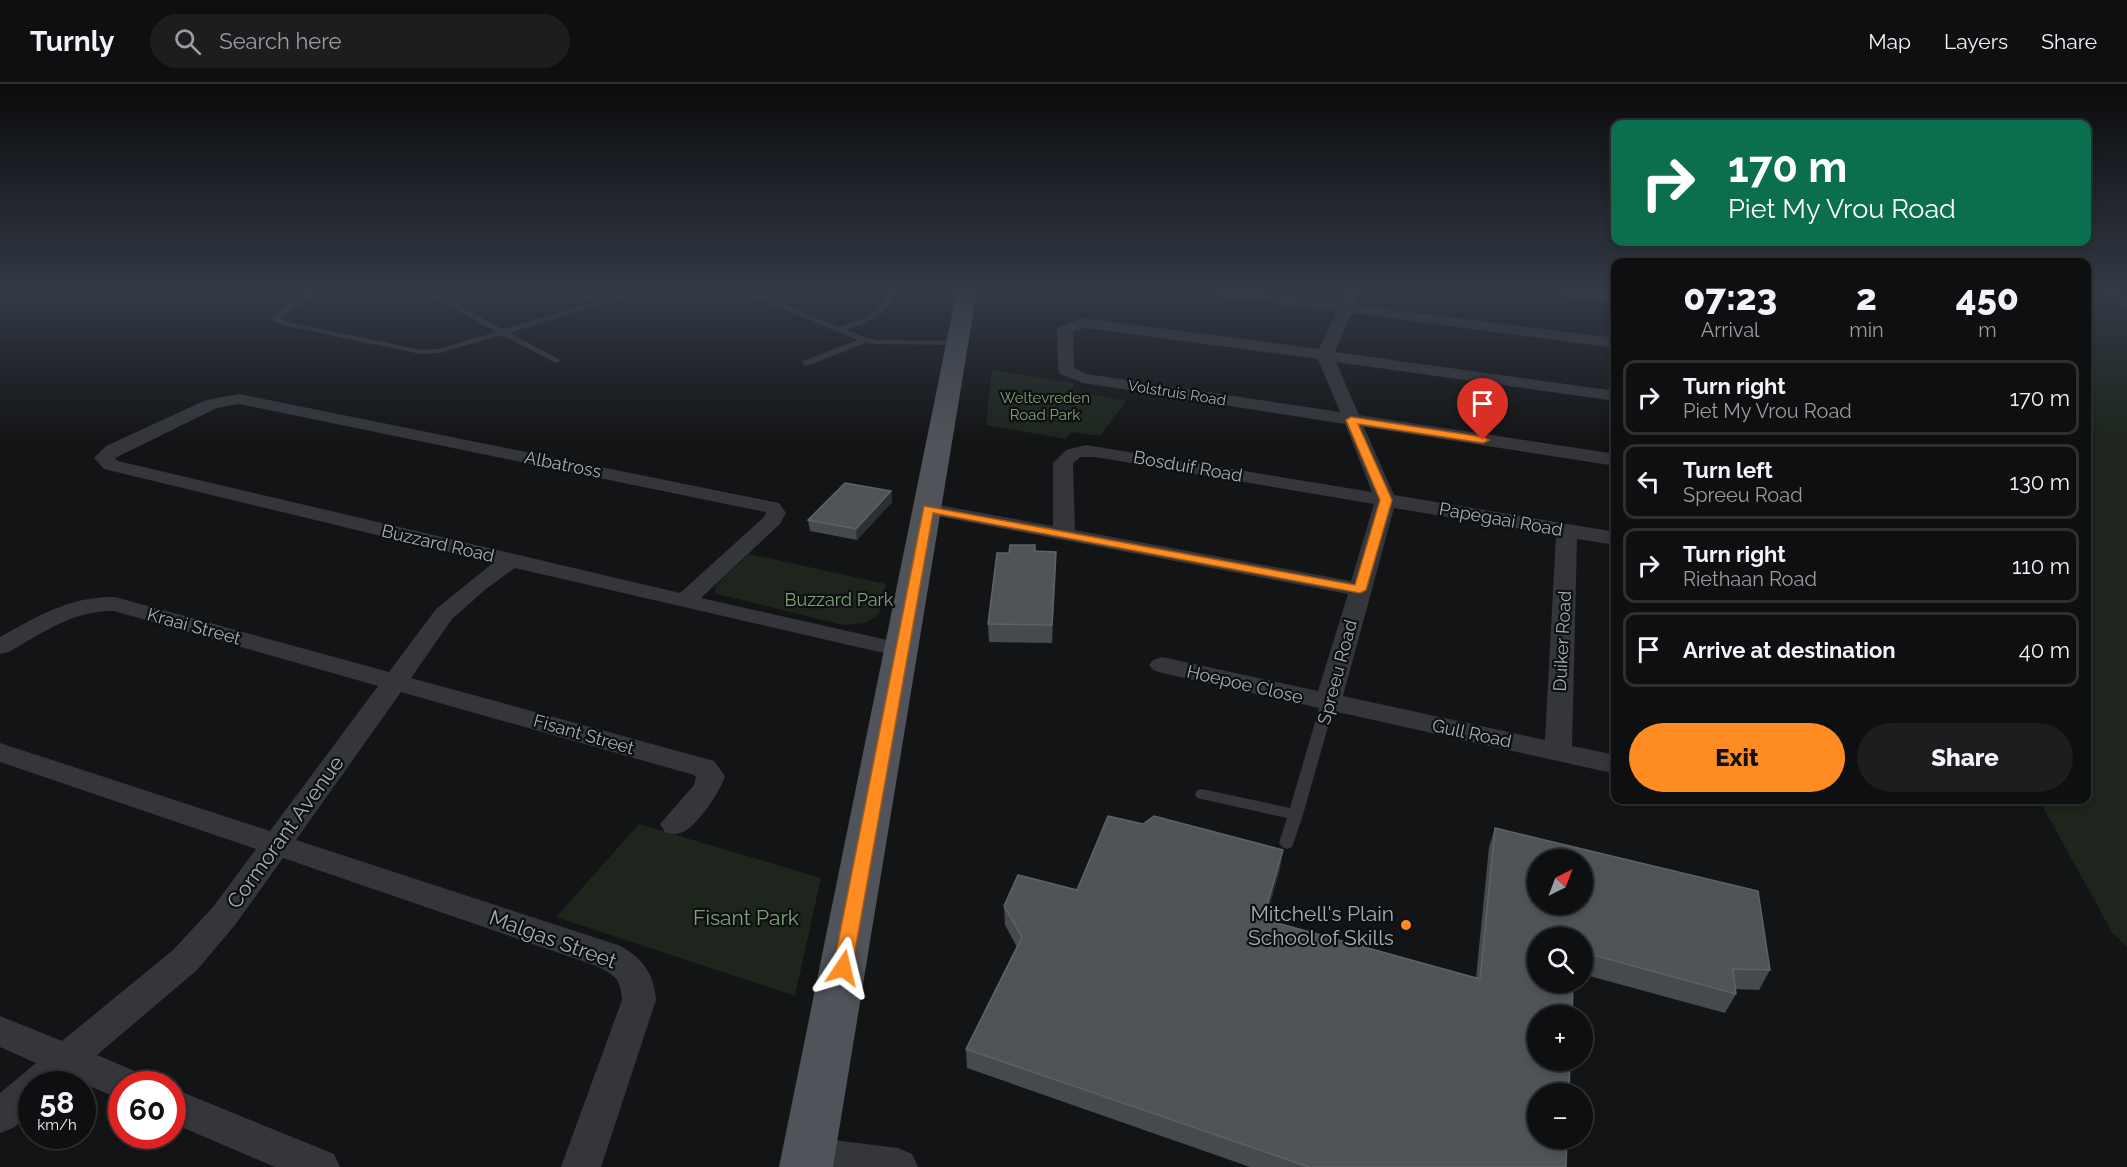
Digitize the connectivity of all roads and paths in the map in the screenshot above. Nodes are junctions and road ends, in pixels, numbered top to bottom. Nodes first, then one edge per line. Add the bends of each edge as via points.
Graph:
1 (366, 341) edge
2 (474, 341) edge
3 (519, 341) edge
4 (864, 341) edge
5 (869, 341) edge
6 (1065, 341) edge
7 (1216, 341) edge
8 (1331, 341) edge
9 (957, 343) joint
10 (1325, 355) junction
11 (556, 361) dead end
12 (806, 363) dead end
13 (1611, 395) edge
14 (220, 401) joint
15 (1351, 420) junction
16 (1611, 459) edge
17 (1386, 500) junction
18 (928, 509) junction
19 (1567, 531) junction
20 (1064, 534) junction
21 (1611, 538) edge
22 (511, 560) junction
23 (1360, 590) junction
24 (684, 601) junction
25 (0, 647) edge
26 (901, 650) junction
27 (1162, 665) dead end
28 (394, 681) junction
29 (1328, 702) junction
30 (0, 752) edge
31 (1557, 752) junction
32 (1611, 764) edge
33 (1202, 794) dead end
34 (1296, 815) junction
35 (675, 824) dead end
36 (1287, 843) dead end
37 (275, 845) junction
38 (0, 1030) edge
39 (66, 1060) junction
40 (53, 1071) edge
41 (108, 1077) edge
42 (18, 1101) edge
43 (186, 1111) edge
44 (0, 1116) edge
45 (808, 1161) edge
46 (320, 1167) edge
47 (582, 1167) edge
48 (898, 1167) edge

1 - 2 lane via 421,352
3 - 11 lane
4 - 12 lane
5 - 9 lane
6 - 15 street, Volstruis Road via 1066,370 1076,377
7 - 10 street, Volstruis Road
8 - 10 street
9 - 18 main road
10 - 13 street
10 - 15 street
14 - 22 street, Buzzard Road via 112,450 104,458 111,465
14 - 24 street, Albatross via 239,399 772,507 776,513 773,520
15 - 16 street
15 - 17 street
17 - 19 street, Papegaai Road
17 - 20 street, Bosduif Road via 1082,451 1065,458 1063,463
17 - 23 street, Spreeu Road
18 - 20 street
18 - 26 main road
19 - 21 street, Papegaai Road
19 - 31 street, Duiker Road
20 - 23 street
22 - 24 street, Buzzard Road
22 - 28 street, Cormorant Avenue via 452,606
23 - 29 street, Spreeu Road
24 - 26 street, Buzzard Road
25 - 28 street, Kraai Street via 64,613 109,603
26 - 45 main road
27 - 29 street, Hoepoe Close
28 - 35 street, Fisant Street via 704,768 711,783
28 - 37 street, Cormorant Avenue
29 - 31 street, Gull Road
29 - 34 lane, Spreeu Road
30 - 37 street
31 - 32 street, Gull Road
33 - 34 lane
34 - 36 lane, Spreeu Road
37 - 39 street, Cormorant Avenue via 224,916 185,960
37 - 47 street, Malgas Street via 606,955 625,965 639,982 639,1000
38 - 39 street
39 - 40 street, Cormorant Avenue
39 - 41 street
42 - 44 street
43 - 46 street
45 - 48 street

